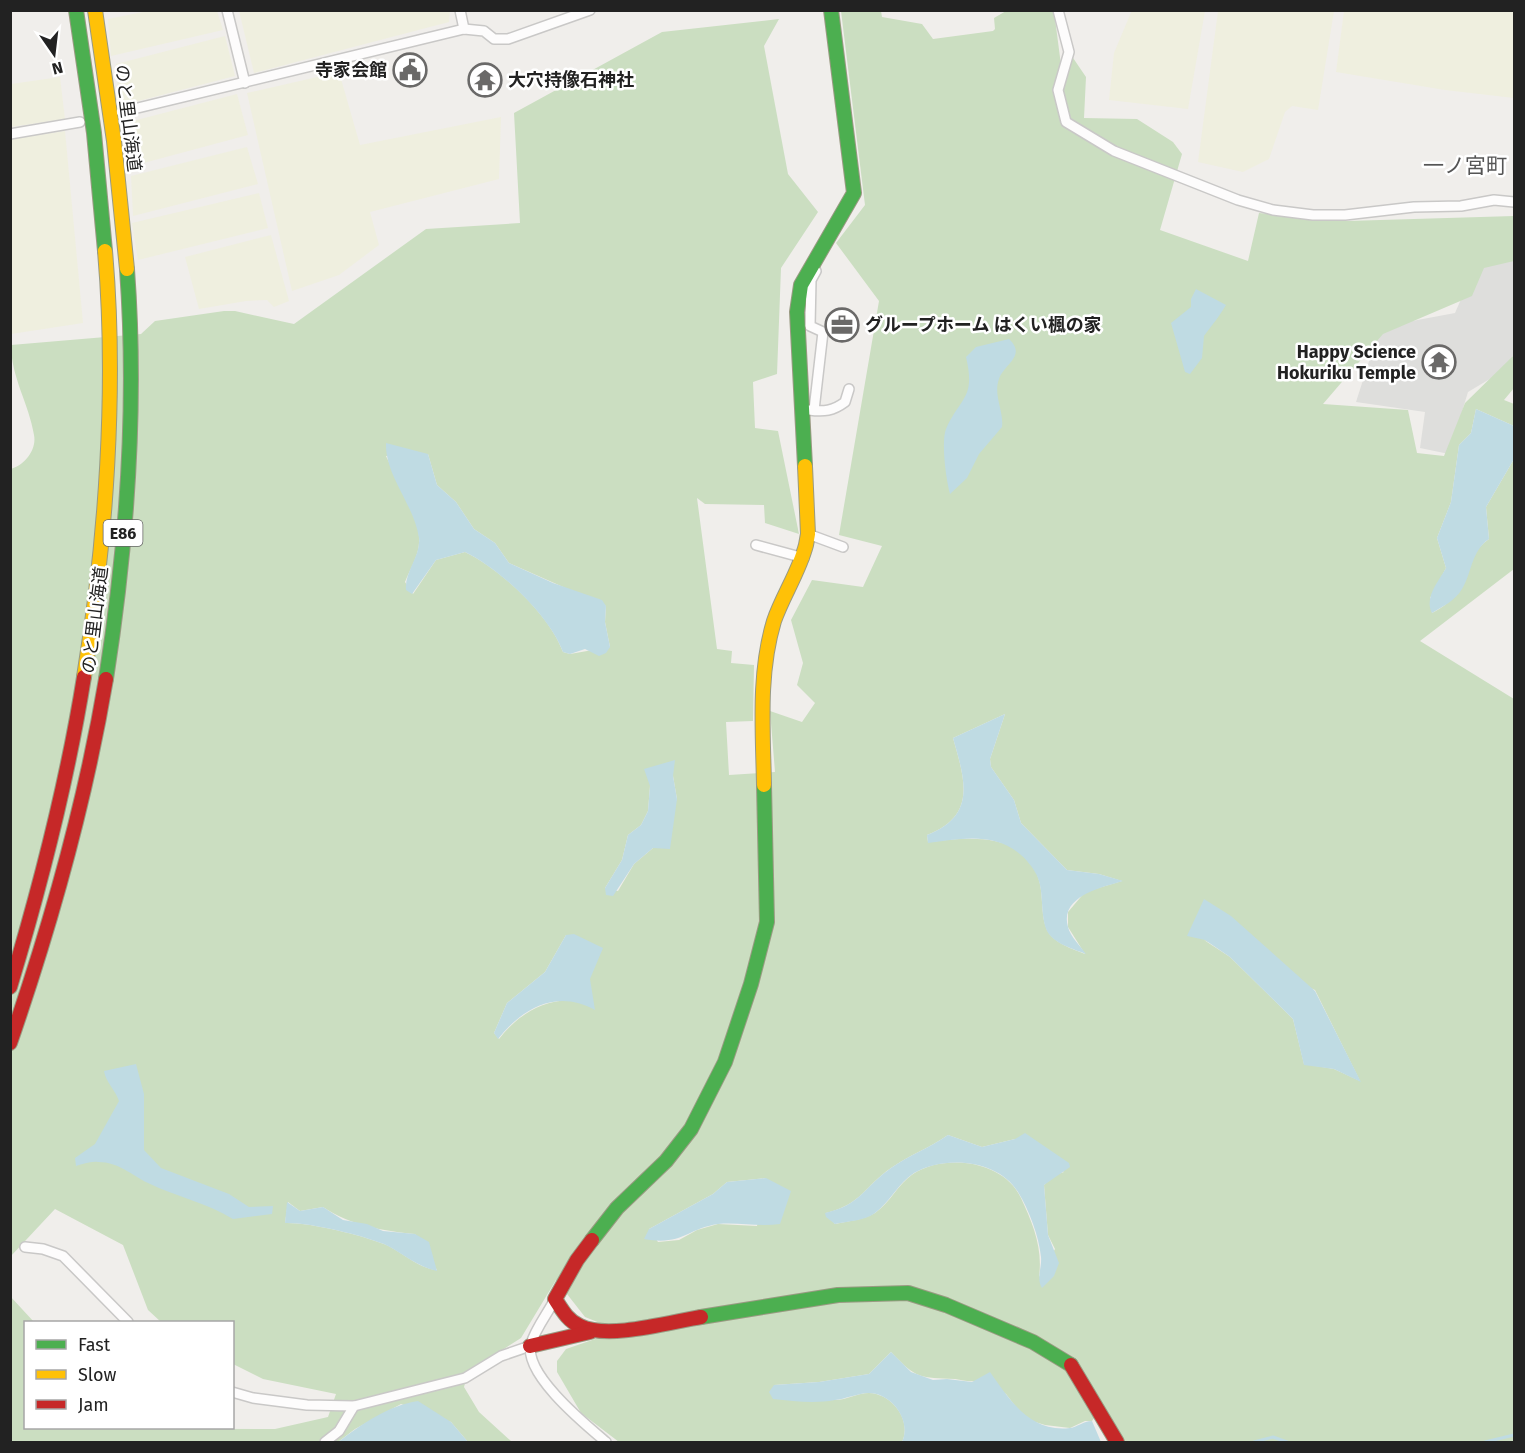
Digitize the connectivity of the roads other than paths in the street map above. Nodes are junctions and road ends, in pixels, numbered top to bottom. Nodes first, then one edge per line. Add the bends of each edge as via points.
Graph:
1 (76, 10) edge
2 (95, 10) edge
3 (227, 10) edge
4 (460, 10) edge
5 (590, 10) edge
6 (831, 10) edge
7 (1058, 10) edge
8 (566, 14) edge
9 (464, 29) junction
10 (245, 83) junction
11 (121, 112) dead end
12 (80, 122) dead end
13 (10, 134) edge
14 (1515, 202) edge
15 (823, 246) junction
16 (849, 389) dead end
17 (807, 409) junction
18 (808, 534) junction
19 (756, 545) dead end
20 (843, 547) dead end
21 (804, 558) junction
22 (10, 987) edge
23 (10, 1043) edge
24 (25, 1247) dead end
25 (555, 1299) junction
26 (126, 1321) edge
27 (590, 1332) junction
28 (530, 1346) junction
29 (234, 1393) edge
30 (354, 1406) junction
31 (325, 1443) edge
32 (606, 1443) edge
33 (1117, 1443) edge

1 - 22 main road, のと里山海道 / E86 via 91,90 108,273 108,461 89,657 72,758 35,907
2 - 23 main road, のと里山海道 / E86 via 126,272 129,463 109,659 91,761 53,911
3 - 10 street
4 - 9 street
5 - 8 street
6 - 15 main road via 854,193
7 - 14 street via 1070,52 1058,90 1066,122 1114,151 1273,210 1345,214 1494,200
8 - 9 street via 508,39 494,39 484,31
9 - 10 street
10 - 11 street
12 - 13 street
15 - 17 main road via 801,285 797,312
15 - 17 street via 811,280 810,326 823,332
16 - 17 street via 846,402 836,409
17 - 18 main road
18 - 20 street
18 - 21 main road
19 - 21 street
21 - 25 main road via 778,611 764,674 768,922 748,996 725,1062 692,1129 666,1161 617,1208 577,1260
24 - 26 street via 63,1256
25 - 27 main road via 569,1321
25 - 28 street
27 - 28 main road
27 - 33 main road via 838,1295 908,1293 1033,1342 1074,1367
28 - 30 street via 501,1356 465,1378
28 - 32 street via 535,1364 553,1394
29 - 30 street via 307,1406
30 - 31 street via 339,1431

